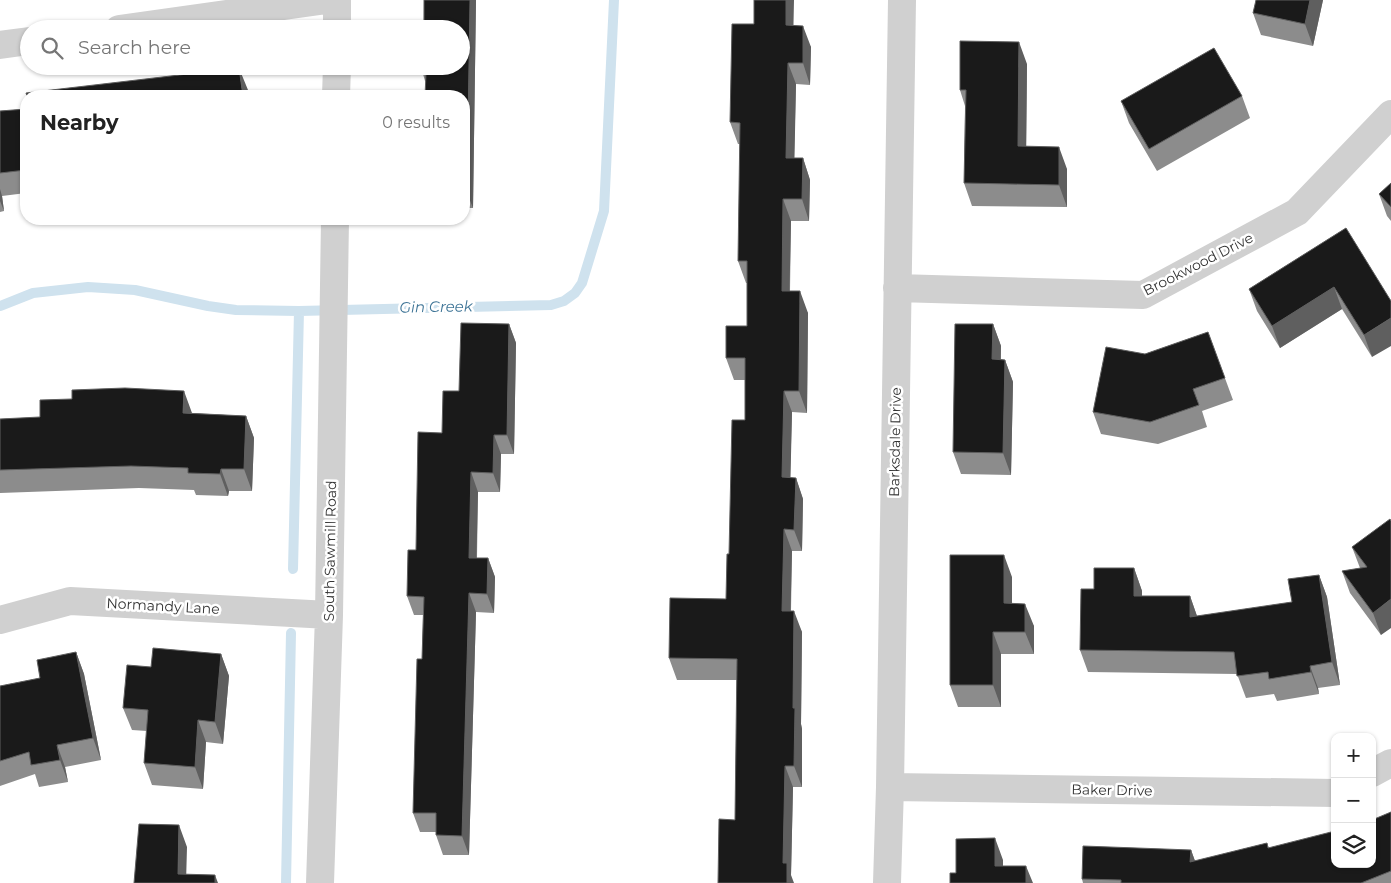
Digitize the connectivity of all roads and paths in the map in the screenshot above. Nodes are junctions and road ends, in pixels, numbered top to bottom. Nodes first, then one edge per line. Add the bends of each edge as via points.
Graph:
1 (327, 0) edge
2 (337, 0) edge
3 (902, 0) edge
4 (184, 20) edge
5 (337, 20) edge
6 (20, 42) edge
7 (0, 45) edge
8 (337, 75) edge
9 (336, 90) edge
10 (1391, 114) edge
11 (334, 225) edge
12 (897, 288) junction
13 (329, 615) junction
14 (0, 620) edge
15 (1391, 763) edge
16 (1376, 771) edge
17 (890, 787) junction
18 (1331, 793) edge
19 (320, 883) edge
20 (887, 883) edge

1 - 4 street
2 - 5 street
3 - 12 street, Barksdale Drive
6 - 7 street
8 - 9 street
10 - 12 street, Brookwood Drive via 1297,212 1143,294
11 - 13 street, South Sawmill Road
12 - 17 street, Barksdale Drive
13 - 14 street, Normandy Lane via 70,601
13 - 19 street, South Sawmill Road
15 - 16 street
17 - 18 street, Baker Drive
17 - 20 street, Barksdale Drive

